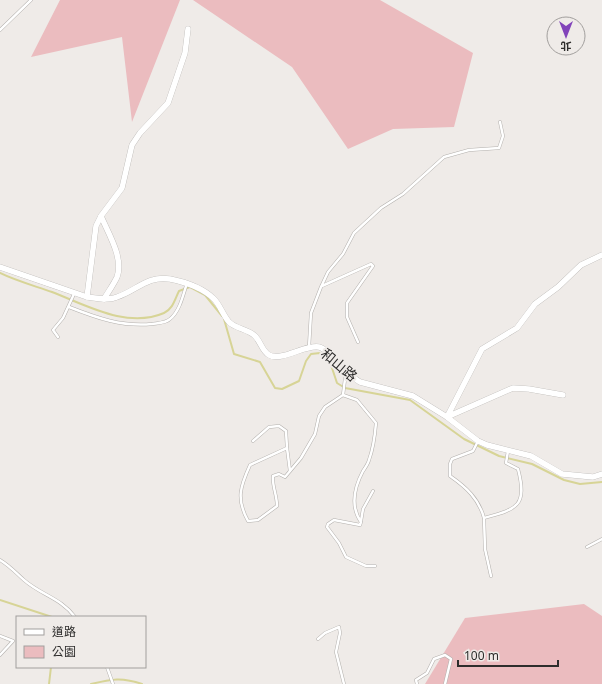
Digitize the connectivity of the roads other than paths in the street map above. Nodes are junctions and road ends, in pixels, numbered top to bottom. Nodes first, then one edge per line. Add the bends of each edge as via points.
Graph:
1 (31, 0) edge
2 (188, 29) dead end
3 (0, 30) edge
4 (500, 122) dead end
5 (101, 216) junction
6 (602, 255) edge
7 (0, 267) edge
8 (187, 283) junction
9 (321, 287) junction
10 (75, 293) junction
11 (87, 297) junction
12 (104, 299) junction
13 (69, 307) junction
14 (58, 337) dead end
15 (358, 342) dead end
16 (309, 347) junction
17 (346, 371) junction
18 (563, 395) dead end
19 (342, 396) junction
20 (447, 416) junction
21 (253, 441) dead end
22 (478, 441) junction
23 (287, 448) junction
24 (508, 451) junction
25 (291, 472) junction
26 (602, 474) edge
27 (373, 490) dead end
28 (484, 518) junction
29 (361, 522) junction
30 (602, 539) edge
31 (587, 547) dead end
32 (0, 560) edge
33 (375, 566) dead end
34 (491, 576) dead end
35 (74, 616) edge
36 (0, 636) edge
37 (318, 639) dead end
38 (0, 655) edge
39 (107, 668) edge
40 (113, 684) edge
41 (344, 684) edge
42 (417, 684) edge
43 (445, 684) edge

1 - 3 lane
2 - 5 street via 185,53 168,103 140,133 132,146 122,188
4 - 9 lane via 503,142 499,148 469,150 444,157 354,233 344,254 328,272
5 - 11 street via 96,226
5 - 12 street via 116,251 119,268 117,277
6 - 20 street via 581,265 535,304 517,328 482,349
7 - 10 street, 和山路
8 - 12 street, 和山路 via 157,279 145,282 116,298
8 - 13 lane via 179,307 170,320 159,323 121,324 96,318
8 - 16 street, 和山路 via 214,298 228,321 255,336 269,355 289,354
9 - 15 lane via 370,264 372,266 347,303 347,318
9 - 16 lane via 311,313
10 - 11 street, 和山路
10 - 13 lane
11 - 12 street, 和山路
13 - 14 lane via 53,330
16 - 17 street, 和山路 via 320,347
17 - 19 lane
17 - 20 street, 和山路 via 360,382 413,396
18 - 20 street via 513,388
19 - 25 lane via 325,407 319,416 314,434
19 - 29 lane via 357,400 376,423 369,462 354,492 355,513
20 - 22 street, 和山路
21 - 23 lane via 269,427 279,426 286,431
22 - 24 street, 和山路
22 - 28 lane via 473,451 452,460 450,476 467,489 481,507
23 - 25 lane
23 - 25 lane via 250,465 243,479 240,494 241,507 248,521 258,520 277,506 273,476 279,474 285,477
24 - 26 street, 和山路 via 531,456 562,474 593,477
24 - 28 lane via 506,463 518,470 520,499 512,510
27 - 29 lane via 362,509
28 - 34 lane via 485,549
29 - 33 lane via 360,525 334,520 327,527 346,557 366,566
30 - 31 lane
32 - 35 lane via 40,592 56,598
36 - 38 lane via 13,641
37 - 41 lane via 339,627 336,652
39 - 40 lane
42 - 43 lane via 416,680 427,673 434,659 445,655 451,659

